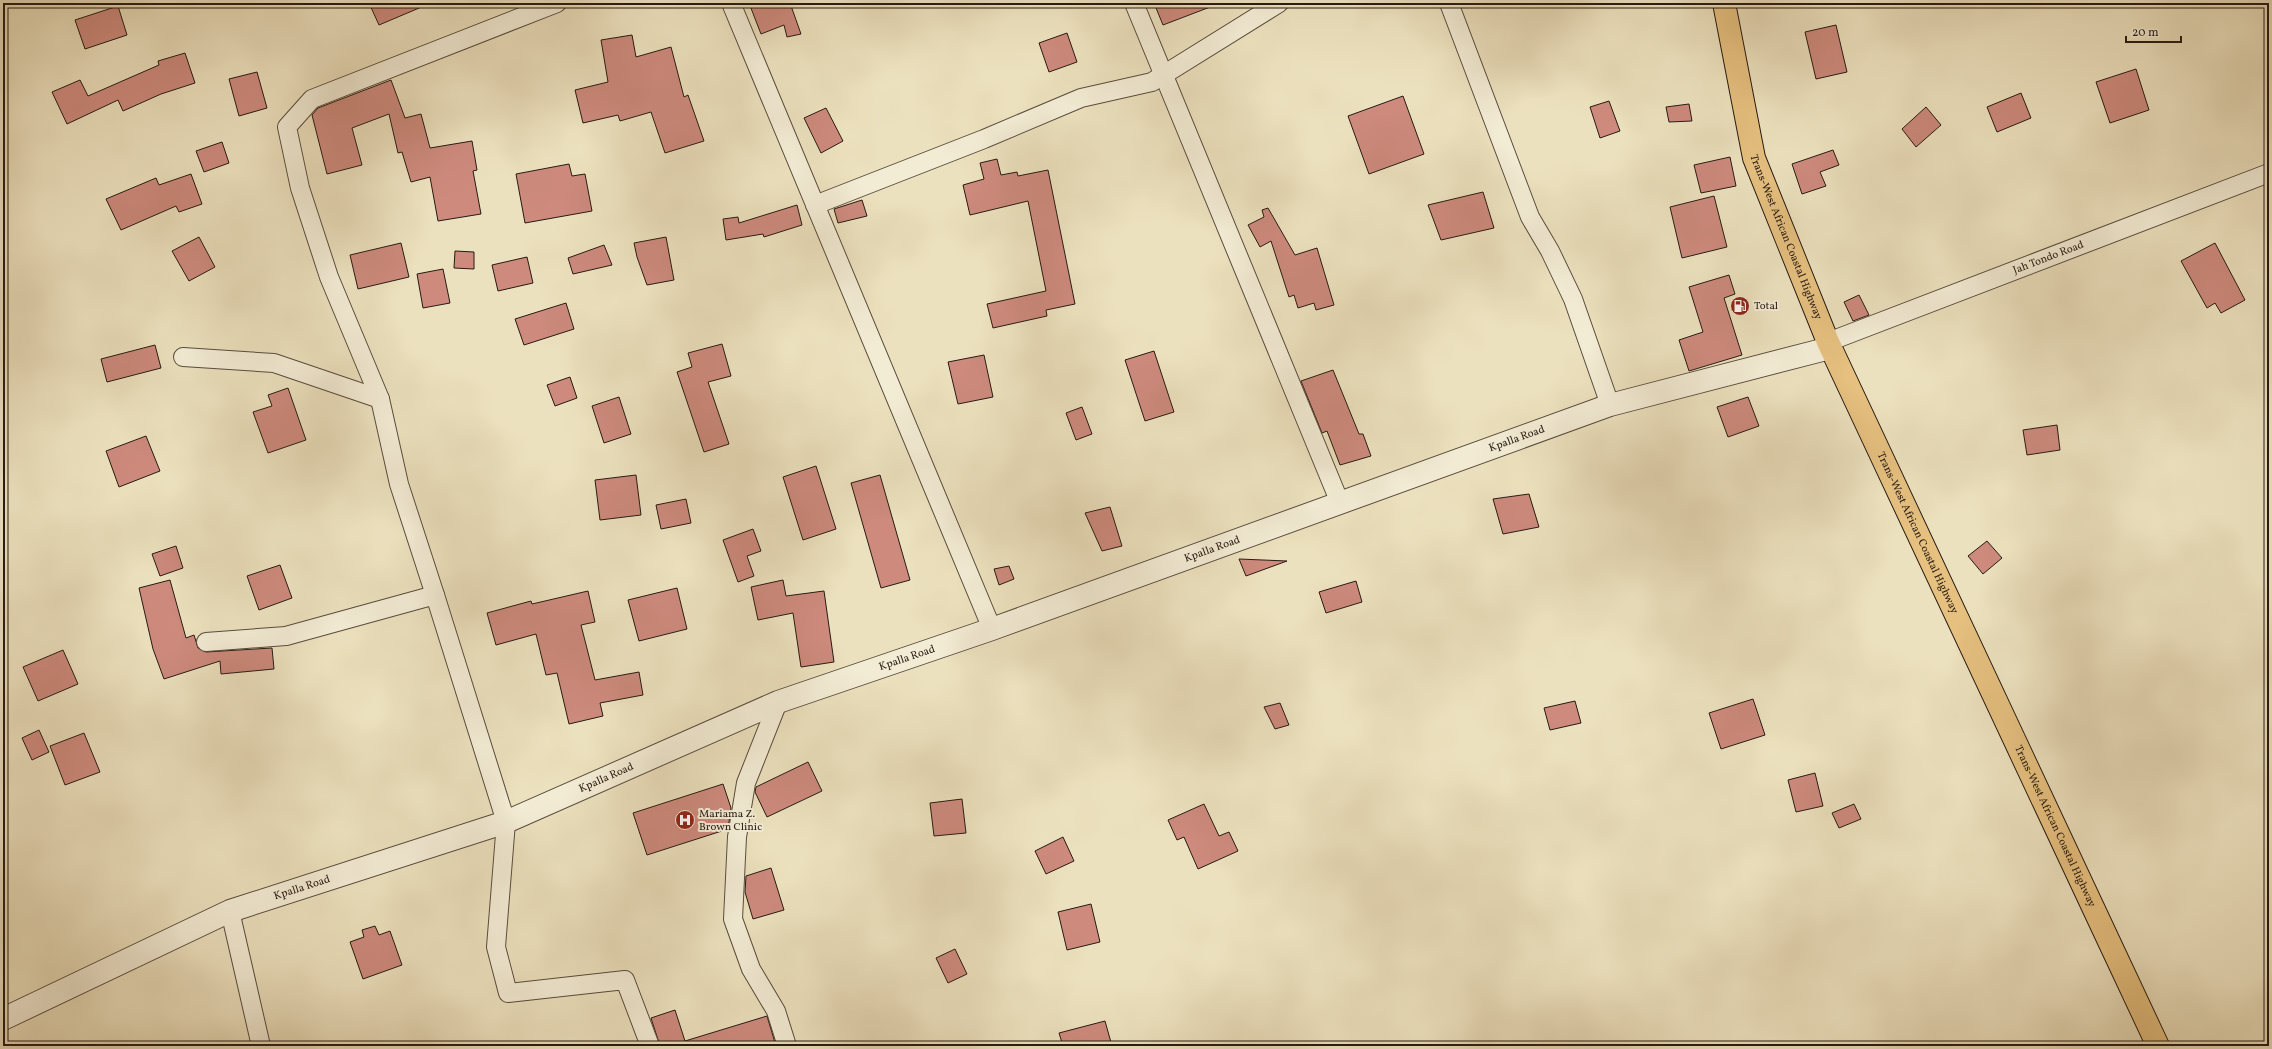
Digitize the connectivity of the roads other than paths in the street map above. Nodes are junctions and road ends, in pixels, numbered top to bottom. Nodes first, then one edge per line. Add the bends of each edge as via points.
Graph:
1 (557, 3) edge
2 (731, 3) edge
3 (1134, 3) edge
4 (1279, 3) edge
5 (1449, 3) edge
6 (1724, 3) edge
7 (1163, 76) junction
8 (2269, 173) edge
9 (815, 205) junction
10 (1829, 345) junction
11 (183, 358) dead end
12 (380, 399) junction
13 (1610, 405) junction
14 (1340, 503) junction
15 (435, 595) junction
16 (992, 629) junction
17 (206, 642) dead end
18 (778, 702) junction
19 (506, 822) junction
20 (230, 911) junction
21 (3, 1019) edge
22 (261, 1046) edge
23 (650, 1046) edge
24 (787, 1046) edge
25 (2158, 1046) edge

1 - 12 street via 312,99 287,127 300,188 329,277
2 - 9 street
3 - 7 street
4 - 7 street
5 - 13 street via 1530,217 1573,298
6 - 10 highway, Trans-West African Coastal Highway via 1754,158
7 - 9 street via 1152,82 1081,98
7 - 14 street
8 - 10 street, Jah Tondo Road
9 - 16 street
10 - 13 street, Kpalla Road
10 - 25 highway, Trans-West African Coastal Highway
11 - 12 street via 274,363
12 - 15 street via 399,484
13 - 14 street, Kpalla Road
14 - 16 street, Kpalla Road
15 - 17 street via 286,636
15 - 19 street
16 - 18 street, Kpalla Road
18 - 19 street, Kpalla Road
18 - 24 street via 746,783 737,837 733,919 751,969 776,1011
19 - 20 street, Kpalla Road
19 - 23 street via 496,947 508,993 624,980
20 - 21 street, Kpalla Road
20 - 22 street

